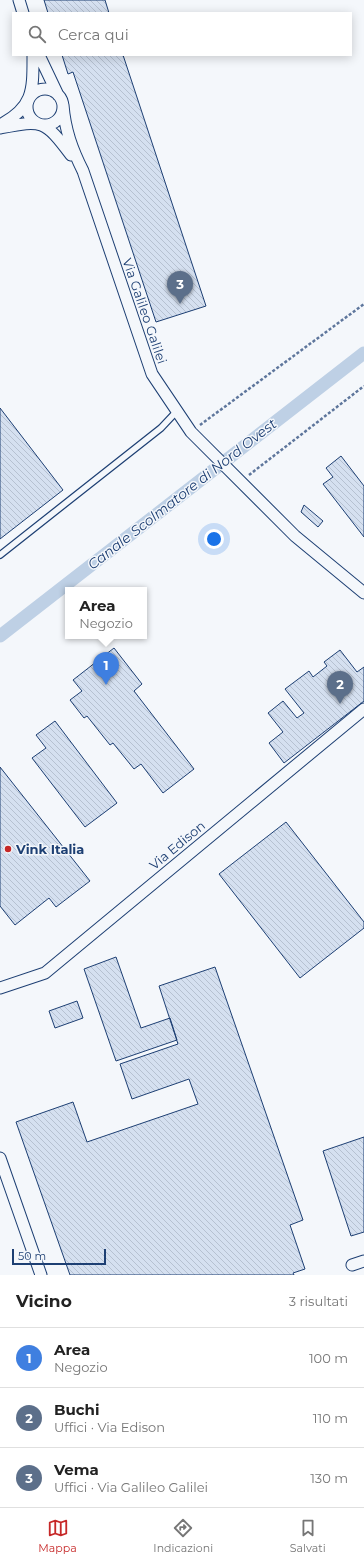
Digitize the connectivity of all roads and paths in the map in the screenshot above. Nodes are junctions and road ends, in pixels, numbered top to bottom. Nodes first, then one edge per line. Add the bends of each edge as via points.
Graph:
1 (19, 0) edge
2 (23, 12) edge
3 (32, 56) edge
4 (39, 56) edge
5 (29, 100) junction
6 (61, 101) junction
7 (39, 123) junction
8 (0, 125) edge
9 (0, 128) edge
10 (83, 171) junction
11 (364, 304) edge
12 (364, 386) edge
13 (177, 411) junction
14 (195, 435) junction
15 (238, 479) junction
16 (0, 555) edge
17 (364, 593) edge
18 (364, 709) edge
19 (0, 988) edge
20 (0, 1158) edge
21 (364, 1261) edge
22 (352, 1265) dead end
23 (41, 1275) edge

1 - 2 street
3 - 5 street via 33,87
4 - 6 street, Via Galileo Galilei
5 - 6 street via 34,93 42,89 53,91
5 - 7 street via 29,115
5 - 8 street via 16,115
6 - 7 street via 61,114 56,121 48,124
6 - 10 street, Via Galileo Galilei via 66,132
7 - 9 street
7 - 10 street, Via Galileo Galilei via 52,132
10 - 13 street, Via Galileo Galilei via 152,374
11 - 14 path via 227,407
12 - 15 path
13 - 14 street, Via Galileo Galilei
13 - 16 lane via 161,428
14 - 15 street, Via Galileo Galilei
15 - 17 street, Via Galileo Galilei via 295,536
18 - 19 street, Via Edison via 45,972
20 - 23 street
21 - 22 street

